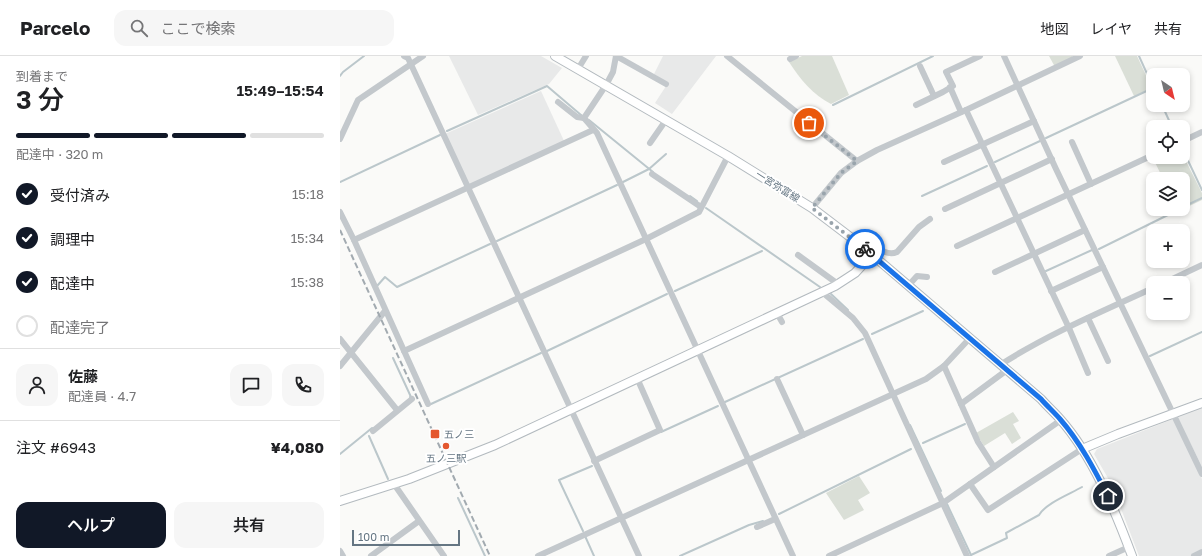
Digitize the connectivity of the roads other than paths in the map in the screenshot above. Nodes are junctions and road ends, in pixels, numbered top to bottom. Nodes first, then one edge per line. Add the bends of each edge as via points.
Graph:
1 (404, 56) edge
2 (423, 56) edge
3 (555, 56) edge
4 (586, 56) edge
5 (616, 56) edge
6 (727, 56) edge
7 (980, 56) edge
8 (1004, 56) edge
9 (1080, 56) edge
10 (411, 64) junction
11 (920, 66) dead end
12 (578, 70) junction
13 (666, 84) dead end
14 (606, 86) junction
15 (1018, 86) junction
16 (950, 87) junction
17 (934, 96) junction
18 (558, 102) dead end
19 (916, 105) dead end
20 (963, 111) junction
21 (584, 118) junction
22 (666, 120) junction
23 (1034, 121) junction
24 (593, 130) junction
25 (1202, 132) edge
26 (1190, 138) edge
27 (340, 139) edge
28 (1072, 142) dead end
29 (650, 143) dead end
30 (982, 144) junction
31 (728, 156) junction
32 (1146, 158) edge
33 (1052, 159) junction
34 (857, 161) junction
35 (944, 162) dead end
36 (652, 174) dead end
37 (1000, 183) junction
38 (1091, 184) junction
39 (468, 188) junction
40 (1069, 194) junction
41 (701, 207) junction
42 (812, 208) junction
43 (945, 209) dead end
44 (340, 212) edge
45 (930, 219) dead end
46 (1017, 219) junction
47 (1085, 230) junction
48 (875, 234) dead end
49 (646, 239) junction
50 (354, 240) junction
51 (864, 243) junction
52 (958, 246) dead end
53 (798, 255) dead end
54 (1034, 255) junction
55 (874, 257) junction
56 (1202, 265) edge
57 (1103, 267) junction
58 (995, 272) dead end
59 (1179, 276) edge
60 (927, 277) dead end
61 (838, 284) junction
62 (908, 286) junction
63 (1052, 291) junction
64 (1146, 291) edge
65 (822, 292) junction
66 (518, 298) junction
67 (1120, 303) junction
68 (385, 311) junction
69 (777, 313) junction
70 (1088, 318) junction
71 (782, 322) dead end
72 (1069, 328) junction
73 (340, 339) edge
74 (969, 339) junction
75 (697, 350) junction
76 (404, 351) junction
77 (351, 353) junction
78 (1108, 361) dead end
79 (340, 366) edge
80 (944, 366) junction
81 (1004, 368) junction
82 (1088, 373) dead end
83 (637, 378) junction
84 (777, 379) dead end
85 (892, 394) junction
86 (412, 398) dead end
87 (1202, 403) edge
88 (428, 404) dead end
89 (961, 404) junction
90 (570, 409) junction
91 (397, 410) junction
92 (1173, 414) junction
93 (1061, 420) junction
94 (373, 431) dead end
95 (803, 435) junction
96 (1082, 449) junction
97 (748, 460) junction
98 (594, 461) junction
99 (994, 467) junction
100 (1202, 474) edge
101 (394, 484) junction
102 (970, 484) junction
103 (340, 501) edge
104 (943, 503) junction
105 (621, 517) junction
106 (775, 519) junction
107 (420, 521) junction
108 (758, 527) dead end
109 (1129, 547) junction
110 (340, 551) edge
111 (1202, 552) edge
112 (343, 556) edge
113 (371, 556) edge
114 (444, 556) edge
115 (538, 556) edge
116 (639, 556) edge
117 (792, 556) edge
118 (829, 556) edge
119 (967, 556) edge
120 (1110, 556) edge
121 (1132, 556) edge
122 (1194, 556) edge

1 - 10 street
2 - 10 street
3 - 12 main road, 一宮弥富線
4 - 12 street
5 - 13 street
5 - 14 street via 614,72
6 - 34 street
7 - 16 street via 946,72 953,86
8 - 15 street
9 - 15 street
10 - 27 street via 358,100
10 - 39 street
11 - 17 street
12 - 14 main road, 一宮弥富線
14 - 21 street
14 - 22 main road, 一宮弥富線
15 - 20 street
15 - 23 street
16 - 17 street
16 - 20 street
17 - 19 street
18 - 21 street via 577,117
20 - 30 street
20 - 34 street
21 - 24 street
22 - 29 street
22 - 31 main road, 一宮弥富線
23 - 30 street
23 - 33 street
24 - 39 street
24 - 49 street
25 - 26 street
28 - 38 street
30 - 35 street
30 - 37 street
31 - 41 street
31 - 42 main road, 一宮弥富線
32 - 38 street
33 - 37 street
33 - 40 street
34 - 42 street via 841,173
36 - 41 street
37 - 43 street
37 - 46 street
38 - 40 street
39 - 50 street
39 - 66 street
40 - 46 street
40 - 47 street
41 - 49 street via 699,212
42 - 51 main road, 一宮弥富線
44 - 50 street
45 - 51 street via 892,254
46 - 52 street
46 - 54 street
47 - 54 street
47 - 57 street
48 - 51 street
49 - 66 street
49 - 75 street
50 - 68 street
51 - 55 main road, 一宮弥富線
53 - 61 street
54 - 58 street
54 - 63 street
55 - 61 main road
55 - 62 main road, 一宮弥富線
56 - 59 street
57 - 63 street
57 - 67 street
60 - 62 street via 917,276
61 - 65 main road
62 - 74 main road, 一宮弥富線
63 - 72 street
64 - 67 street
65 - 69 main road
65 - 85 street via 853,318 865,333
66 - 76 street
66 - 90 street
67 - 70 street
67 - 92 street
68 - 76 street
68 - 77 street
69 - 71 street
69 - 75 main road
70 - 72 street
70 - 78 street
72 - 81 street via 1024,350
72 - 82 street
73 - 77 street
74 - 80 street
74 - 81 main road, 一宮弥富線
75 - 83 main road
75 - 97 street
76 - 88 street
77 - 79 street
77 - 91 street
80 - 85 street via 926,379
80 - 89 street
81 - 89 street
81 - 93 main road, 一宮弥富線 via 1041,399
83 - 90 main road
83 - 98 street via 660,430
84 - 95 street
85 - 95 street
85 - 104 street
86 - 91 street
87 - 92 main road
89 - 99 street via 978,442
90 - 98 street
90 - 101 main road via 495,445
91 - 94 street
92 - 96 main road
92 - 100 street
93 - 96 main road, 一宮弥富線
93 - 99 street
95 - 97 street
96 - 102 street via 988,510
96 - 109 main road, 一宮弥富線 via 1108,496
97 - 105 street
97 - 106 street
98 - 105 street
99 - 102 street
101 - 103 main road
101 - 107 street
102 - 104 street
104 - 118 street
104 - 119 street
105 - 115 street
105 - 116 street
106 - 108 street
106 - 117 street
107 - 113 street
107 - 114 street
109 - 120 street
109 - 121 main road, 一宮弥富線
110 - 112 street
111 - 122 street

